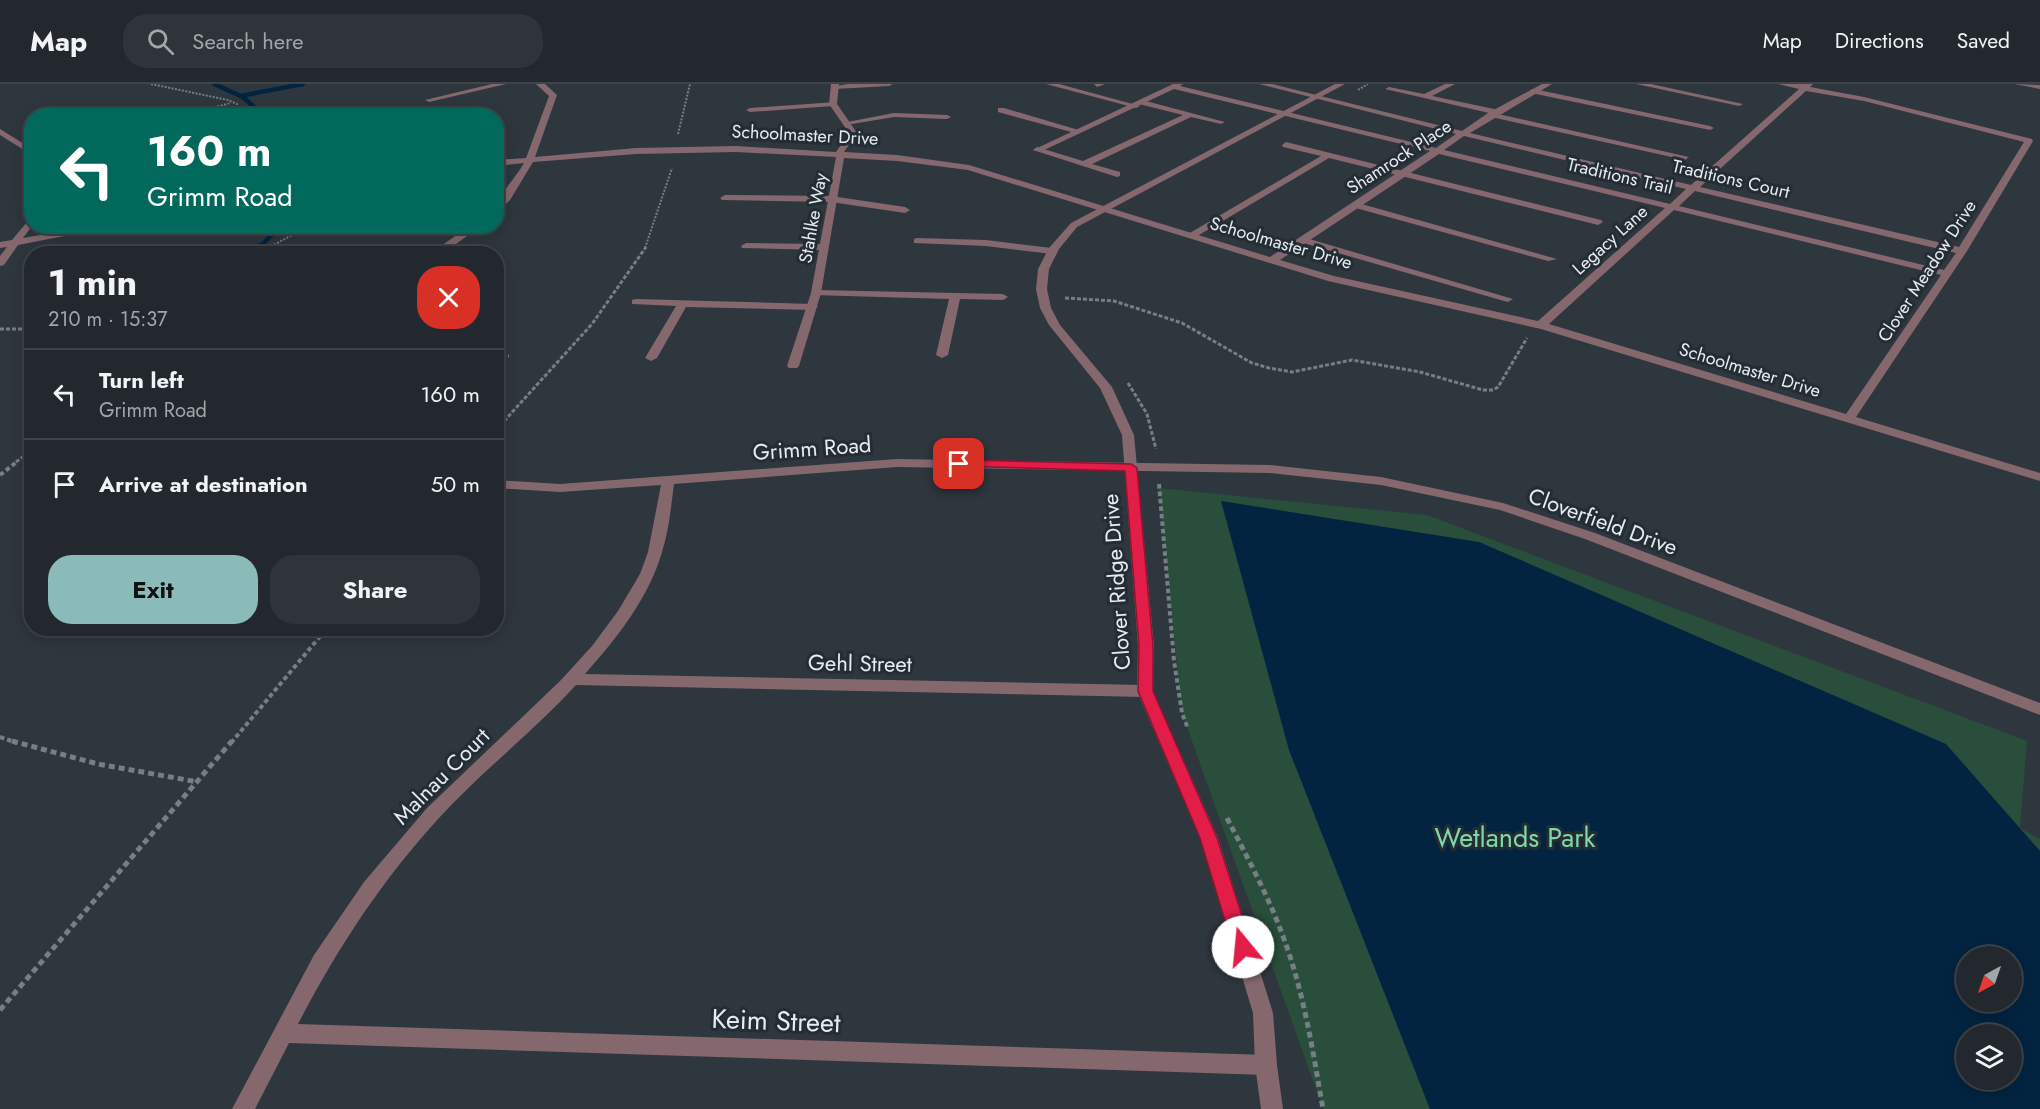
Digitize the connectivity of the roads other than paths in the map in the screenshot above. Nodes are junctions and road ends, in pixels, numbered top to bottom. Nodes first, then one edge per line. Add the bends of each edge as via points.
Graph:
1 (502, 84) edge
2 (540, 84) edge
3 (889, 84) edge
4 (1050, 84) edge
5 (1263, 84) edge
6 (1341, 84) edge
7 (1452, 84) edge
8 (1548, 84) edge
9 (1640, 84) edge
10 (1782, 84) edge
11 (2018, 84) edge
12 (835, 86) edge
13 (1176, 86) edge
14 (1808, 86) edge
15 (2040, 87) edge
16 (1389, 88) dead end
17 (1534, 92) junction
18 (1426, 96) junction
19 (1317, 97) junction
20 (429, 100) dead end
21 (833, 104) junction
22 (1139, 104) junction
23 (1739, 104) dead end
24 (750, 110) dead end
25 (1001, 110) dead end
26 (1494, 113) junction
27 (1191, 114) junction
28 (1285, 114) junction
29 (947, 117) dead end
30 (1221, 122) dead end
31 (846, 123) junction
32 (1710, 128) dead end
33 (0, 131) edge
34 (1078, 131) junction
35 (1464, 134) junction
36 (1287, 145) dead end
37 (24, 148) edge
38 (1440, 150) junction
39 (839, 154) junction
40 (1327, 156) junction
41 (1685, 157) dead end
42 (529, 159) junction
43 (504, 162) edge
44 (1084, 164) junction
45 (1404, 173) junction
46 (1117, 174) dead end
47 (1694, 187) junction
48 (725, 198) dead end
49 (831, 200) junction
50 (504, 201) edge
51 (1356, 206) junction
52 (1672, 206) junction
53 (1104, 209) junction
54 (905, 210) dead end
55 (1598, 222) dead end
56 (24, 229) edge
57 (65, 234) edge
58 (465, 234) edge
59 (1191, 236) junction
60 (1303, 240) junction
61 (917, 241) dead end
62 (13, 243) junction
63 (0, 245) edge
64 (446, 246) edge
65 (746, 246) dead end
66 (823, 247) junction
67 (1052, 251) junction
68 (1962, 251) junction
69 (1552, 259) dead end
70 (1271, 261) junction
71 (0, 263) edge
72 (1946, 273) junction
73 (816, 292) junction
74 (955, 296) junction
75 (1003, 297) dead end
76 (1508, 299) dead end
77 (636, 303) dead end
78 (683, 303) junction
79 (813, 307) junction
80 (1541, 325) junction
81 (942, 355) dead end
82 (651, 358) dead end
83 (793, 366) dead end
84 (1849, 419) junction
85 (1131, 468) junction
86 (2040, 477) edge
87 (668, 481) junction
88 (504, 484) edge
89 (573, 679) junction
90 (1145, 691) junction
91 (2040, 710) edge
92 (284, 1033) junction
93 (1266, 1065) junction
94 (243, 1109) edge
95 (1272, 1109) edge

1 - 20 street
2 - 42 street via 554,95
3 - 12 street
4 - 22 street
5 - 19 street, Traditions Court
6 - 19 street, Clover Ridge Drive
7 - 18 street
8 - 17 street, Shamrock Place
9 - 23 street
10 - 14 street
11 - 15 street
12 - 21 street
13 - 22 street
13 - 28 street, Traditions Trail
14 - 47 street, Legacy Lane
14 - 68 street, Clover Meadow Drive via 2029,141
16 - 18 street
17 - 26 street, Shamrock Place
17 - 32 street
18 - 26 street
19 - 28 street, Clover Ridge Drive
19 - 35 street, Traditions Court
21 - 24 street
21 - 31 street
22 - 27 street
22 - 34 street
25 - 34 street
26 - 35 street, Shamrock Place
26 - 41 street
27 - 30 street
27 - 44 street
28 - 38 street, Traditions Trail
28 - 53 street, Clover Ridge Drive
29 - 31 street via 894,115
31 - 39 street, Stahlke Way via 853,133
33 - 37 street
34 - 44 street via 1037,150
35 - 38 street, Shamrock Place
35 - 47 street, Traditions Court
36 - 40 street
38 - 45 street, Shamrock Place
38 - 52 street, Traditions Trail
39 - 42 street, Schoolmaster Drive via 736,149
39 - 49 street, Stahlke Way via 841,161
39 - 53 street, Schoolmaster Drive via 969,168
40 - 45 street
40 - 59 street
42 - 43 street, Schoolmaster Drive
42 - 50 street
44 - 46 street
45 - 51 street, Shamrock Place
45 - 55 street
47 - 52 street, Legacy Lane
47 - 68 street, Traditions Court
48 - 49 street
49 - 54 street
49 - 66 street, Stahlke Way
51 - 60 street, Shamrock Place
51 - 69 street
52 - 72 street, Traditions Trail
52 - 80 street, Legacy Lane
53 - 59 street, Schoolmaster Drive
53 - 67 street, Clover Ridge Drive via 1074,225
56 - 62 street
57 - 62 street
58 - 64 street
59 - 70 street, Schoolmaster Drive
60 - 70 street, Shamrock Place
60 - 76 street
61 - 67 street via 986,243
62 - 63 street
62 - 71 street
65 - 66 street
66 - 73 street, Stahlke Way
67 - 85 street, Clover Ridge Drive via 1041,282 1043,301 1066,344 1118,406 1128,435
68 - 72 street, Clover Meadow Drive
70 - 80 street, Schoolmaster Drive via 1332,279
72 - 84 street, Clover Meadow Drive
73 - 74 street
73 - 79 street, Stahlke Way
74 - 75 street
74 - 81 street
77 - 78 street
78 - 79 street
78 - 82 street
79 - 83 street, Stahlke Way
80 - 84 street, Schoolmaster Drive
84 - 86 street, Schoolmaster Drive
85 - 87 street, Grimm Road via 897,463
85 - 90 street, Clover Ridge Drive via 1146,646
85 - 91 street, Cloverfield Drive via 1270,469 1326,474 1431,490 1503,507 1590,536
87 - 88 street, Grimm Road via 560,488
87 - 89 street, Malnau Court via 660,534 648,573 623,615
89 - 90 street, Gehl Street
89 - 92 street, Malnau Court via 453,792 405,845 322,959
90 - 93 street, Clover Ridge Drive via 1209,838 1263,1013
92 - 93 street, Keim Street
92 - 94 street, Malnau Court
93 - 95 street, Clover Ridge Drive

